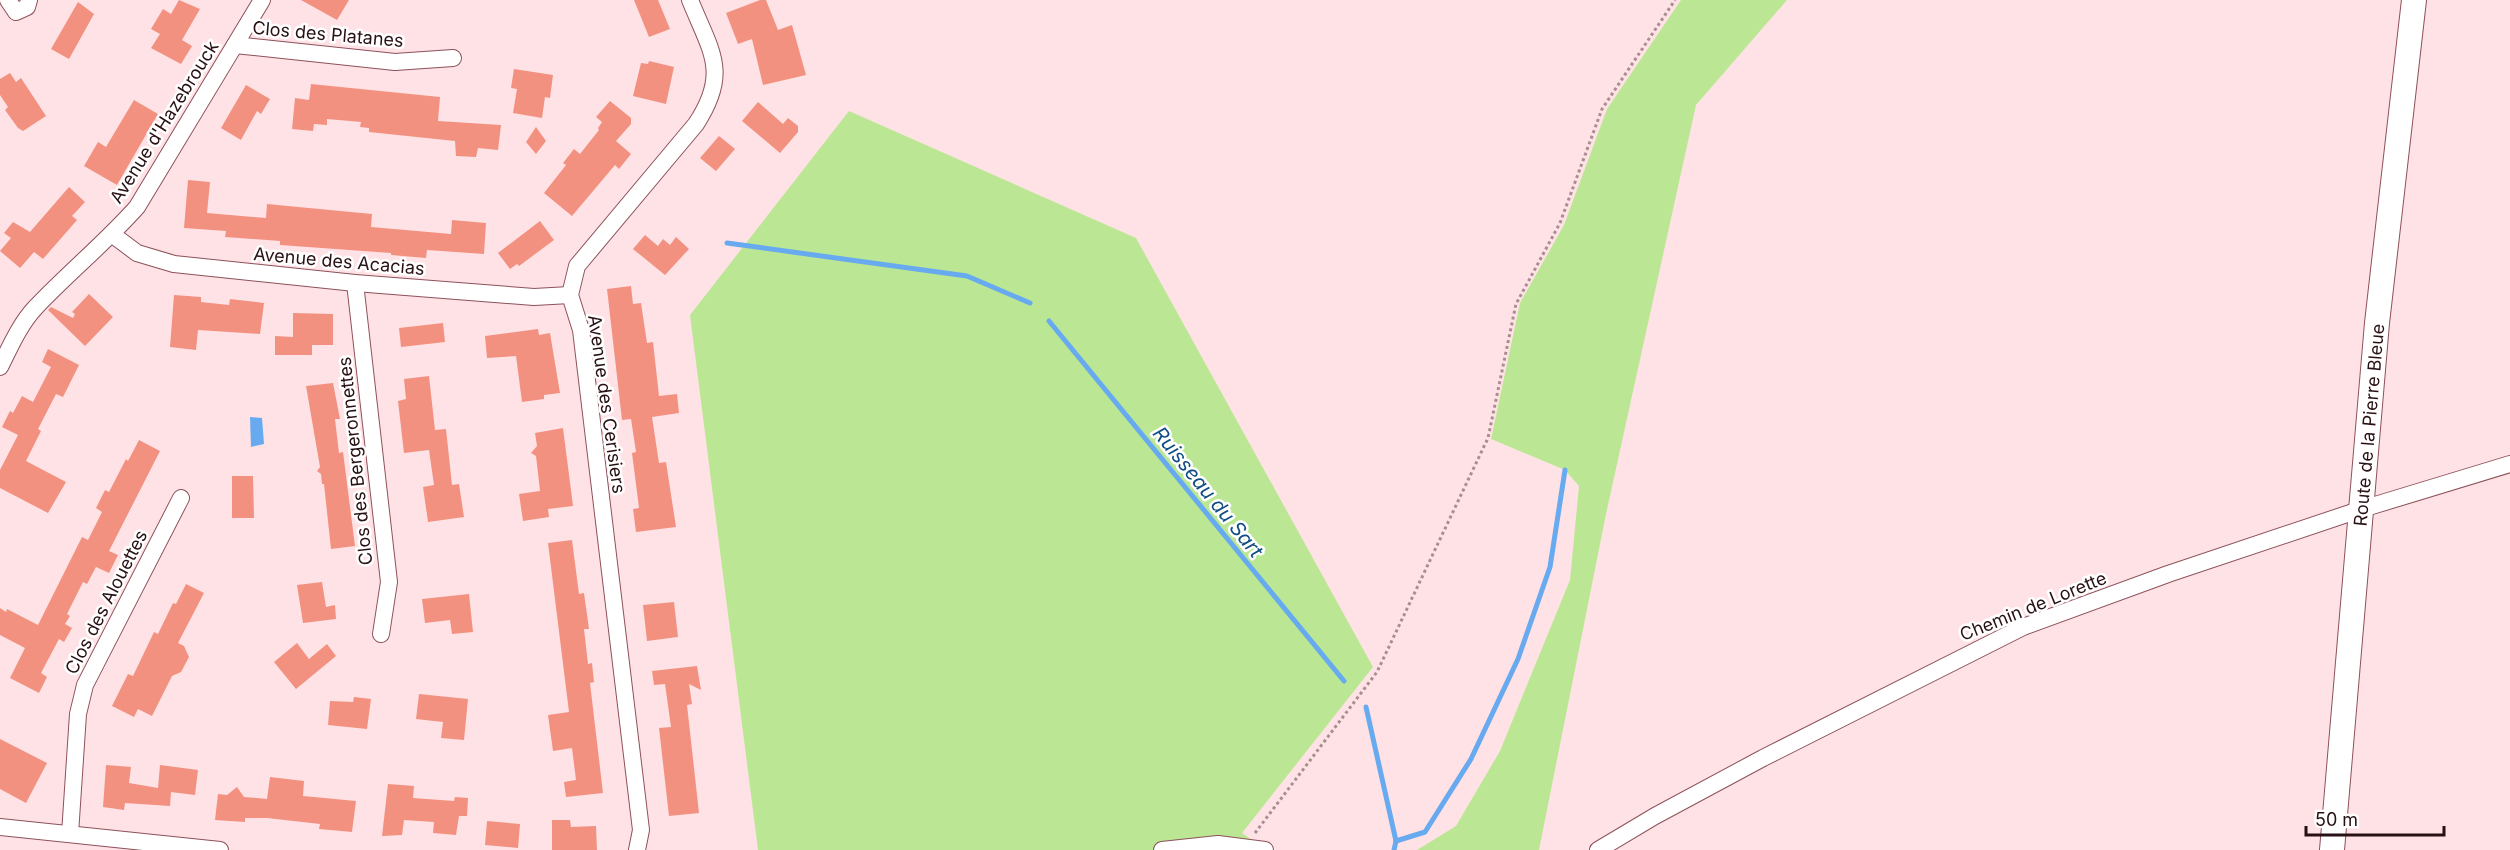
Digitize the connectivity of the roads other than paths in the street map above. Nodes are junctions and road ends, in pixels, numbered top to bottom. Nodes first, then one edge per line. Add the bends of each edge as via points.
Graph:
1 (8, 0) edge
2 (28, 0) edge
3 (262, 0) edge
4 (690, 0) edge
5 (2414, 0) edge
6 (235, 45) junction
7 (453, 58) dead end
8 (113, 235) junction
9 (355, 283) junction
10 (570, 296) junction
11 (0, 367) edge
12 (2510, 464) edge
13 (181, 498) dead end
14 (2362, 509) junction
15 (381, 634) dead end
16 (0, 827) edge
17 (70, 834) junction
18 (220, 850) edge
19 (637, 850) edge
20 (1162, 850) edge
21 (1265, 850) edge
22 (1598, 850) edge
23 (2331, 850) edge

1 - 2 street via 16,12 27,7
3 - 6 street, Avenue d'Hazebrouck
4 - 10 street, Avenue des Cerisiers via 716,72 709,105 577,266
5 - 14 main road, Route de la Pierre Bleue via 2378,322
6 - 7 street, Clos des Platanes via 395,62
6 - 8 street, Avenue d'Hazebrouck via 156,179
8 - 9 street, Avenue des Acacias via 138,253 174,264
8 - 11 street, Avenue d'Hazebrouck via 34,309
9 - 10 street, Avenue des Acacias via 534,297
9 - 15 street, Clos des Bergeronnettes via 389,582
10 - 19 street, Avenue des Cerisiers via 581,330 641,830
12 - 14 street, Chemin de Lorette
13 - 17 street, Clos des Alouettes via 85,685 78,714
14 - 22 street, Chemin de Lorette via 2023,627 1763,758
14 - 23 main road, Route de la Pierre Bleue
16 - 17 street
17 - 18 street
20 - 21 street via 1218,844

